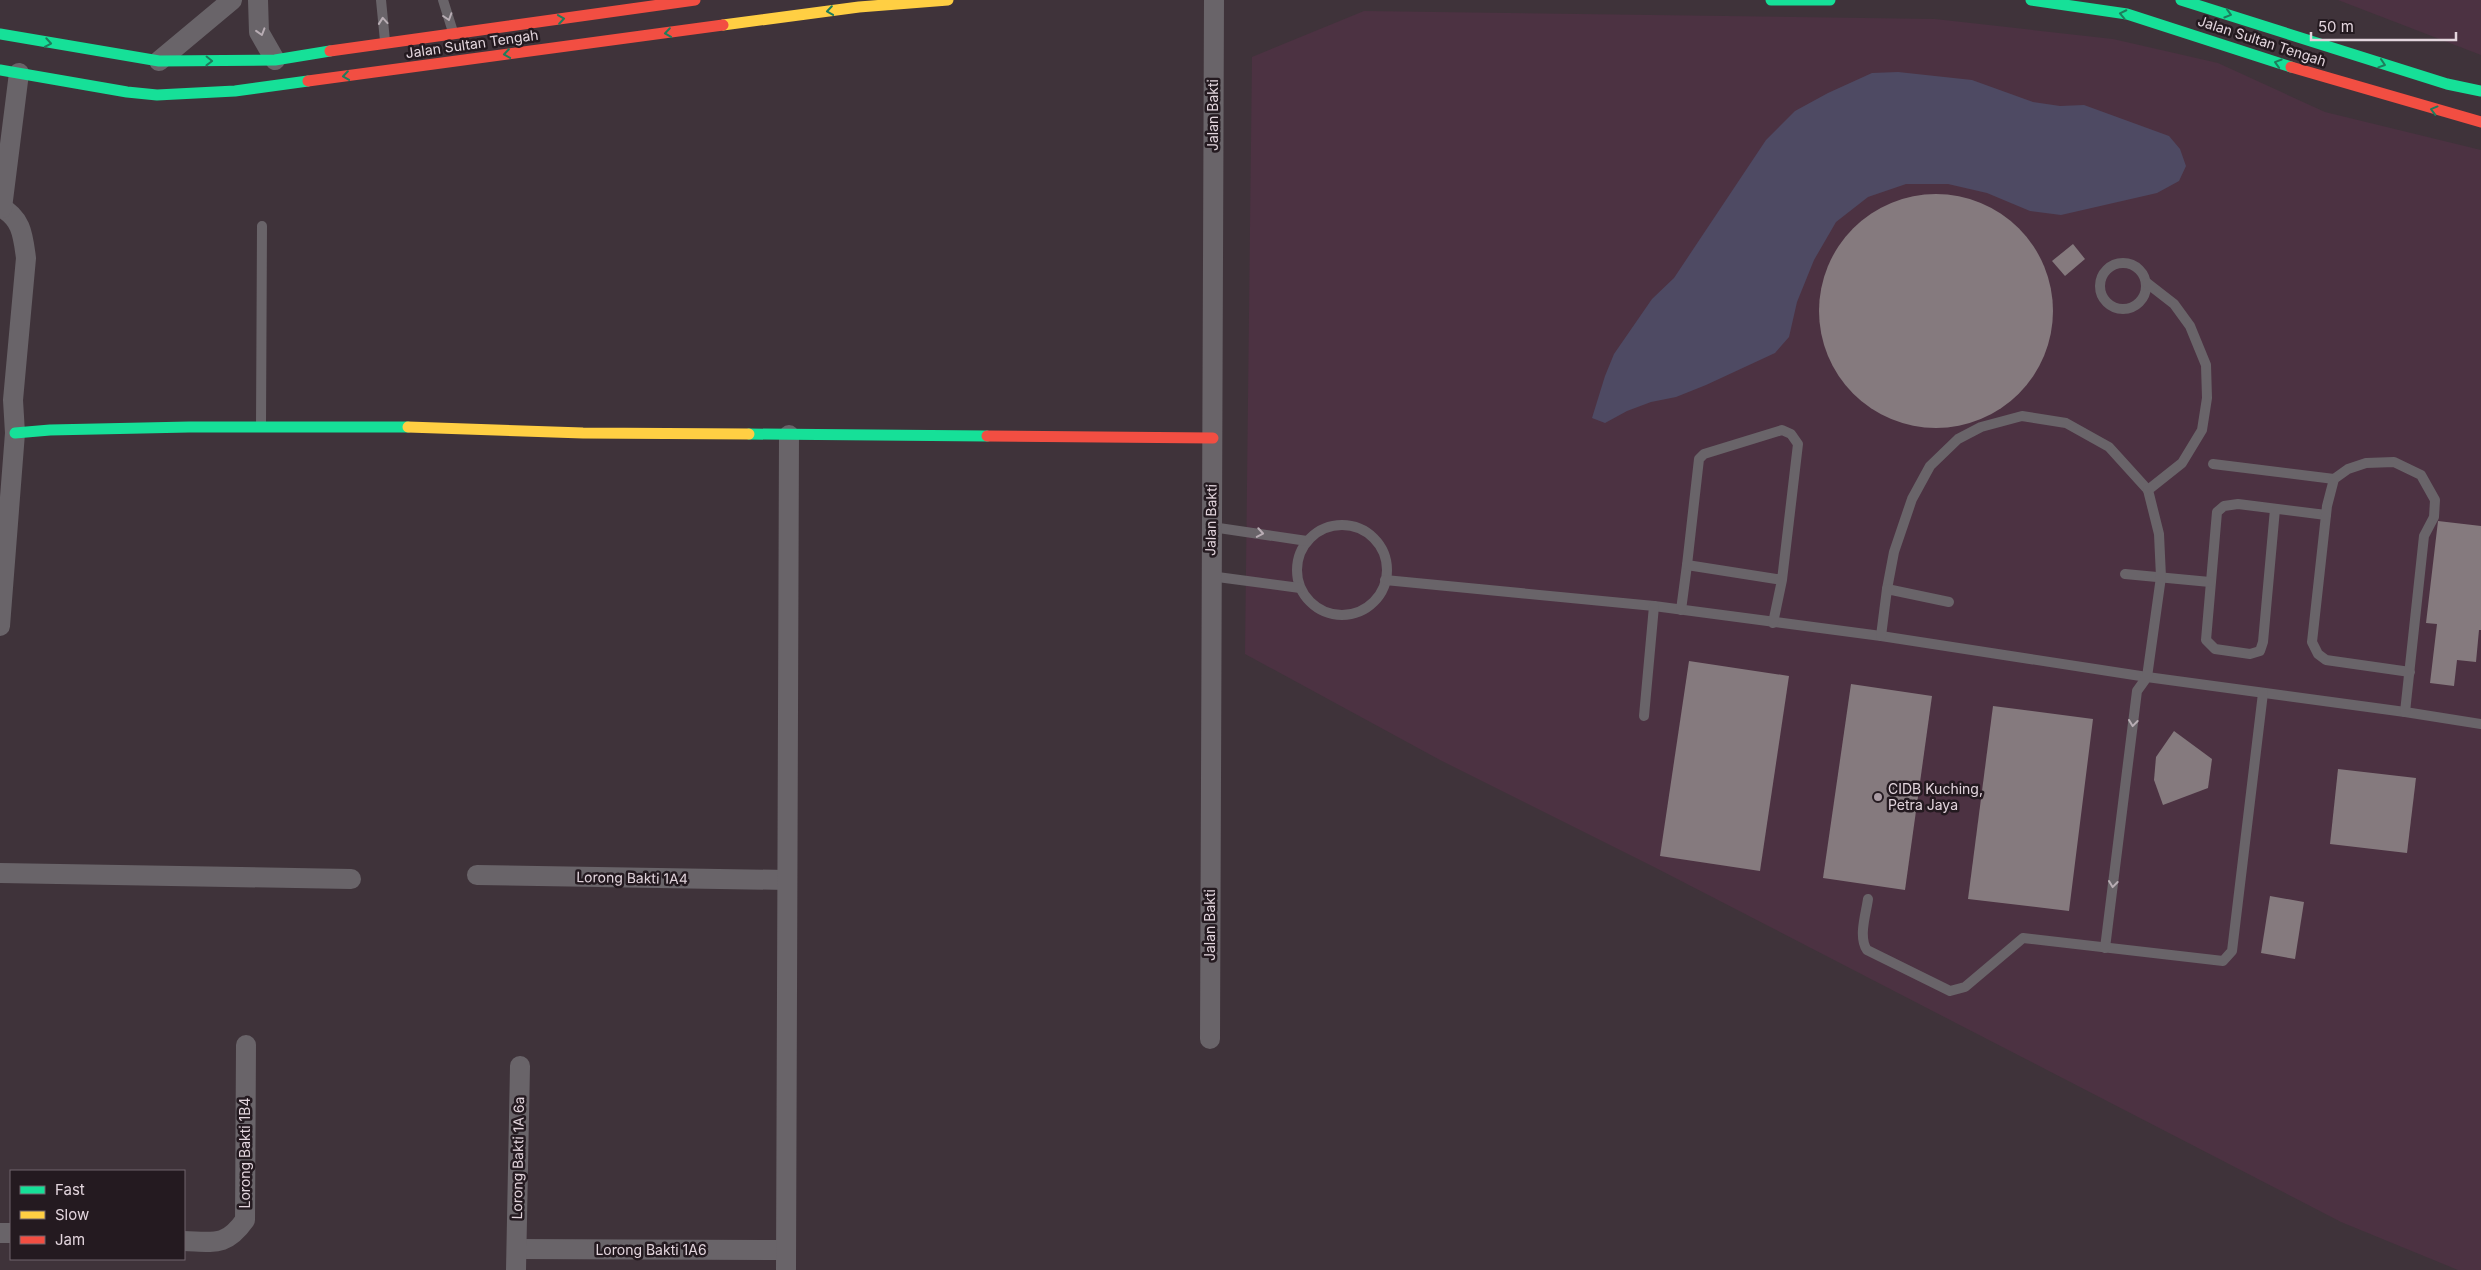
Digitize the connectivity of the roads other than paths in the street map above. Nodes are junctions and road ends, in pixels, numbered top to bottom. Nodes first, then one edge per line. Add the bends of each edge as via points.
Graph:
1 (232, 0) edge
2 (258, 0) edge
3 (381, 0) edge
4 (443, 0) edge
5 (695, 0) edge
6 (948, 0) edge
7 (1214, 0) edge
8 (1771, 0) edge
9 (1830, 0) edge
10 (2030, 0) edge
11 (2181, 0) edge
12 (650, 4) edge
13 (0, 34) edge
14 (453, 34) junction
15 (385, 42) junction
16 (159, 60) junction
17 (275, 60) junction
18 (9, 72) edge
19 (2481, 91) edge
20 (6, 119) edge
21 (2481, 122) edge
22 (1, 208) edge
23 (262, 226) dead end
24 (2147, 284) junction
25 (7, 398) edge
26 (261, 426) junction
27 (14, 433) junction
28 (788, 435) junction
29 (1212, 438) junction
30 (2213, 464) dead end
31 (2334, 479) junction
32 (2148, 490) junction
33 (2275, 509) junction
34 (2326, 515) junction
35 (1212, 527) junction
36 (1307, 541) junction
37 (1687, 565) junction
38 (2124, 574) dead end
39 (2, 576) edge
40 (1210, 576) junction
41 (2162, 576) junction
42 (1385, 580) junction
43 (1782, 580) junction
44 (2210, 582) junction
45 (1300, 588) junction
46 (1887, 589) junction
47 (1949, 602) dead end
48 (1654, 606) junction
49 (1681, 610) junction
50 (1773, 623) junction
51 (0, 626) edge
52 (1880, 636) junction
53 (2410, 672) junction
54 (2147, 677) junction
55 (2263, 693) junction
56 (2405, 712) junction
57 (1644, 716) dead end
58 (2481, 724) edge
59 (0, 873) edge
60 (477, 875) dead end
61 (351, 879) dead end
62 (787, 880) junction
63 (1868, 899) dead end
64 (2105, 948) junction
65 (1210, 1039) dead end
66 (246, 1045) dead end
67 (520, 1066) dead end
68 (185, 1241) edge
69 (517, 1249) junction
70 (786, 1260) edge
71 (516, 1270) edge

1 - 16 street
2 -> 17 street via 259,32
15 -> 3 lane
4 -> 14 lane
5 - 12 main road, Jalan Sultan Tengah
6 -> 18 main road, Jalan Sultan Tengah via 859,7 235,91 157,95
7 - 29 street, Jalan Bakti
8 - 9 main road
21 -> 10 main road, Jalan Sultan Tengah via 2277,63 2127,14
11 -> 19 main road, Jalan Sultan Tengah via 2447,84
14 -> 12 main road, Jalan Sultan Tengah
13 -> 16 main road, Jalan Sultan Tengah
14 - 15 main road, Jalan Sultan Tengah
15 - 17 main road, Jalan Sultan Tengah
16 -> 17 main road, Jalan Sultan Tengah
18 - 20 street
20 - 22 street
22 - 25 street via 17,219 26,258
23 - 26 lane
24 - 24 lane via 2138,268 2121,262 2106,270 2100,288 2108,304 2126,309 2141,300
24 - 32 lane via 2174,304 2190,326 2206,365 2208,398 2202,430 2182,463
25 - 27 street
26 - 27 main road
26 - 28 main road
27 - 39 street
28 - 29 main road
28 - 62 street
29 - 35 street, Jalan Bakti
30 - 31 lane
31 - 34 lane
31 - 53 lane via 2366,462 2394,462 2421,474 2435,500 2434,517 2424,536
32 - 41 lane via 2159,534
32 - 46 lane via 2109,447 2066,423 2022,416 1981,427 1958,438 1930,466 1912,499 1894,552
33 - 34 lane
33 - 44 lane via 2238,504 2224,506 2217,512
33 - 44 lane via 2260,651 2250,654 2215,649 2206,640
34 - 53 lane via 2312,642 2318,654 2326,660
35 -> 36 lane
35 - 40 street, Jalan Bakti
36 - 42 lane via 1318,531 1332,526 1347,525 1361,529 1374,538 1382,550
36 - 45 lane via 1299,556
37 - 43 lane
37 - 43 lane via 1699,458 1782,430 1791,434 1798,444
37 - 49 lane
38 - 41 lane
39 - 51 street
40 - 45 lane
40 - 65 street, Jalan Bakti
41 - 44 lane
41 - 54 lane
42 - 45 lane via 1379,595 1354,614 1322,611
42 - 48 lane
43 - 50 lane
46 - 47 lane
46 - 52 lane
48 - 49 lane
48 - 57 lane
49 - 50 lane
50 - 52 lane
52 - 54 lane
53 - 56 lane
54 - 55 lane
54 -> 64 lane via 2137,691
55 - 56 lane
55 - 64 lane via 2229,958 2223,962
56 - 58 lane
59 - 61 street
60 - 62 street, Lorong Bakti 1A4
62 - 70 street
63 - 64 lane via 1862,937 1867,950 1950,991 1965,987 2023,938
66 - 68 street, Lorong Bakti 1B4 via 245,1220 234,1235 217,1242
67 - 69 street, Lorong Bakti 1A 6a
69 - 70 street, Lorong Bakti 1A6
69 - 71 street, Lorong Bakti 1A 6a

